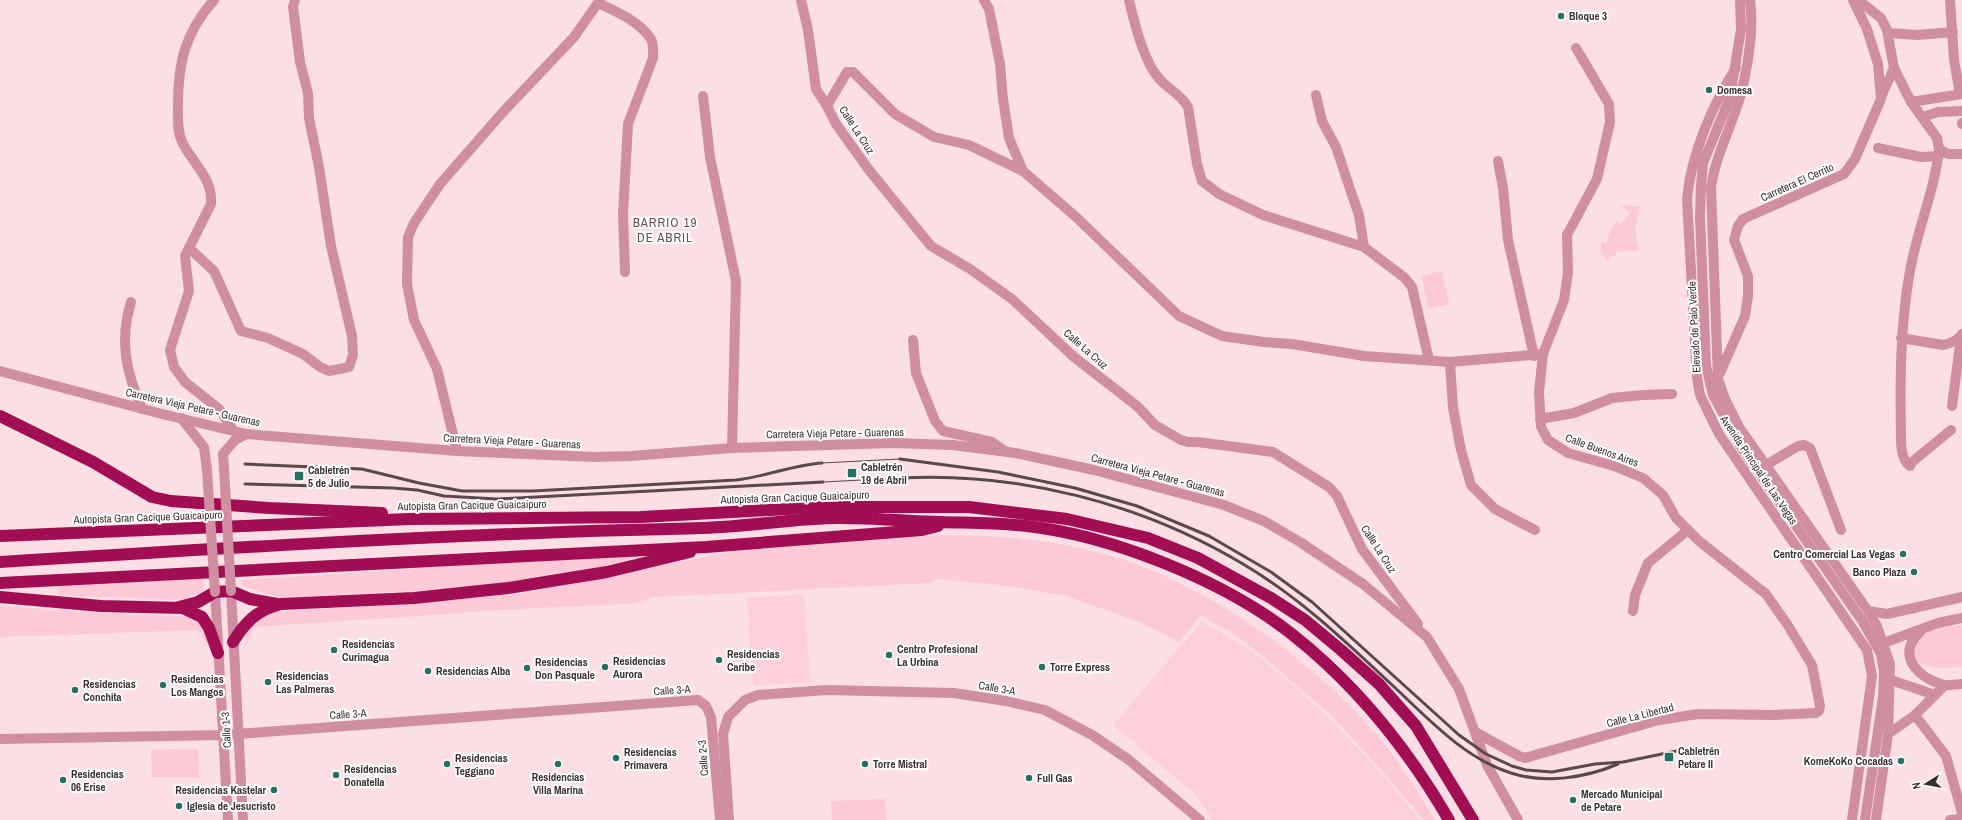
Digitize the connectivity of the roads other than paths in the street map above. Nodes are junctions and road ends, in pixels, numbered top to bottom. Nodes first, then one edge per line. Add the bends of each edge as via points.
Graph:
1 (214, 0) edge
2 (295, 0) edge
3 (801, 0) edge
4 (984, 0) edge
5 (1129, 0) edge
6 (1740, 0) edge
7 (1750, 0) edge
8 (1853, 0) edge
9 (1858, 0) edge
10 (1872, 0) edge
11 (1950, 0) edge
12 (599, 2) edge
13 (1881, 18) junction
14 (1888, 32) junction
15 (1953, 32) junction
16 (1576, 48) dead end
17 (1894, 68) junction
18 (1740, 69) junction
19 (1316, 94) dead end
20 (1961, 94) edge
21 (703, 96) dead end
22 (1881, 99) junction
23 (1911, 102) junction
24 (827, 106) junction
25 (1962, 111) edge
26 (1922, 117) junction
27 (1878, 148) dead end
28 (1939, 152) junction
29 (1962, 154) edge
30 (1498, 161) dead end
31 (1023, 171) junction
32 (1364, 247) junction
33 (189, 248) junction
34 (625, 272) dead end
35 (131, 302) dead end
36 (1961, 335) edge
37 (1901, 338) junction
38 (913, 340) dead end
39 (1539, 355) junction
40 (1429, 360) junction
41 (1450, 362) junction
42 (0, 371) edge
43 (1718, 379) junction
44 (1672, 394) dead end
45 (1952, 406) dead end
46 (142, 409) junction
47 (0, 416) edge
48 (181, 418) junction
49 (1540, 419) junction
50 (233, 430) junction
51 (1951, 430) dead end
52 (246, 434) junction
53 (732, 448) junction
54 (457, 451) junction
55 (1007, 452) junction
56 (1766, 465) junction
57 (449, 518) junction
58 (951, 522) junction
59 (1535, 530) dead end
60 (1688, 530) junction
61 (1842, 530) dead end
62 (0, 536) edge
63 (706, 547) junction
64 (0, 562) edge
65 (0, 583) edge
66 (231, 591) junction
67 (215, 592) junction
68 (0, 597) edge
69 (1962, 597) edge
70 (281, 604) junction
71 (174, 608) junction
72 (1632, 611) dead end
73 (1868, 611) junction
74 (1962, 618) edge
75 (1921, 631) junction
76 (1427, 637) junction
77 (233, 642) junction
78 (1884, 643) junction
79 (1867, 650) junction
80 (218, 653) junction
81 (1872, 676) junction
82 (1891, 679) junction
83 (1962, 684) edge
84 (1945, 685) junction
85 (1935, 695) junction
86 (698, 700) joint
87 (1819, 711) joint
88 (1915, 715) junction
89 (1475, 732) junction
90 (239, 734) junction
91 (1888, 734) junction
92 (224, 735) junction
93 (0, 739) edge
94 (1962, 813) edge
95 (1962, 819) edge
96 (228, 820) edge
97 (243, 820) edge
98 (720, 820) edge
99 (729, 820) edge
100 (1200, 820) edge
101 (1449, 820) edge
102 (1473, 820) edge
103 (1518, 820) edge
104 (1852, 820) edge
105 (1865, 820) edge
106 (1876, 820) edge
107 (1950, 820) edge

1 - 33 street via 199,18 181,58 178,98 182,142 210,185 212,195 211,204
2 - 33 street via 293,7 300,62 308,93 310,125 331,246 352,336 353,355 349,367 329,371 303,354 268,338 241,331 214,271
3 - 24 street, Calle La Cruz via 816,89
4 - 31 street via 989,9 1000,64 1010,138
5 - 32 street via 1148,63 1171,90 1184,99 1188,107 1202,181 1219,194 1263,214
6 - 18 street, Avenida Principal de Las Vegas
7 - 18 street, Avenida Principal de Las Vegas via 1752,13 1749,52
8 - 22 street, Carretera El Cerrito via 1867,29 1878,64
9 - 13 street
10 - 13 street
11 - 15 street
12 - 34 street via 634,21 651,40 653,49 628,124 623,214
12 - 54 street via 574,37 440,184 414,223 408,237 407,284 414,320 437,369
13 - 14 street
14 - 15 street via 1918,35
14 - 17 street
15 - 20 street via 1954,60
16 - 39 street, Calle Buenos Aires via 1609,104 1610,122 1596,179 1567,235 1568,273 1564,300
17 - 22 street
17 - 23 street
18 - 43 street, Avenida Principal de Las Vegas via 1740,95 1714,169 1711,187
18 - 79 street, Avenida Principal de Las Vegas via 1726,83 1696,153 1688,181 1697,378 1700,395 1719,434
18 - 105 street, Elevado de Palo Verde, bridge via 1703,163 1700,217 1706,366 1713,395 1741,447 1863,622 1881,654 1884,672 1883,697
19 - 32 street via 1322,121 1336,147 1359,215
20 - 23 street
21 - 53 street via 712,164 736,281
22 - 43 street, Carretera El Cerrito via 1855,159 1844,174 1742,219 1734,240 1748,276 1745,316
23 - 26 street
24 - 31 street via 842,78 847,72 853,72 894,114 934,136 969,145
24 - 76 street, Calle La Cruz via 836,124 869,170 930,246 970,269 1012,299 1074,357 1137,406 1155,425 1188,442 1273,452 1329,487 1337,496 1362,549
25 - 26 street via 1938,112
26 - 28 street via 1938,138
27 - 28 street via 1921,157
28 - 29 street
28 - 37 street via 1910,270
30 - 39 street via 1508,240
31 - 40 street via 1076,217 1179,316 1222,336 1364,356
32 - 40 street via 1405,278 1412,287
33 - 50 street via 185,256 189,290 170,350 174,367 185,382 219,410
35 - 46 street via 124,334 125,354 131,383
36 - 37 street via 1943,345
36 - 45 street
37 - 51 street via 1901,445 1907,464 1910,466
38 - 55 street via 916,372 935,421 943,431 992,442
39 - 41 street
39 - 49 street, Calle Buenos Aires
40 - 41 street
41 - 59 street via 1453,408 1461,450 1472,485 1495,509
42 - 46 street, Carretera Vieja Petare - Guarenas
43 - 56 street, Avenida Principal de Las Vegas via 1740,427
44 - 49 street via 1612,398 1574,413
46 - 48 street, Carretera Vieja Petare - Guarenas
47 - 57 highway via 93,462 152,497 209,504
48 - 50 street, Carretera Vieja Petare - Guarenas
48 - 67 street, Calle 1-3, bridge via 204,447
49 - 60 street, Calle Buenos Aires via 1548,440 1560,449 1643,478 1663,495 1676,518
50 - 52 street, Carretera Vieja Petare - Guarenas
52 - 54 street, Carretera Vieja Petare - Guarenas
52 - 66 street, Calle 1-3, bridge via 235,440 222,454
53 - 54 street, Carretera Vieja Petare - Guarenas via 594,457
53 - 55 street, Carretera Vieja Petare - Guarenas via 893,443 953,445
55 - 76 street, Carretera Vieja Petare - Guarenas via 1094,470 1192,496 1264,521 1363,584
56 - 61 street via 1798,446 1810,448
56 - 73 street, Avenida Principal de Las Vegas
57 - 62 highway, Autopista Gran Cacique Guaicaipuro
57 - 102 highway, Autopista Gran Cacique Guaicaipuro via 641,517 826,507 969,507 1067,519 1148,538 1198,558 1271,598 1305,620 1341,650 1379,684 1416,726
58 - 63 highway via 922,530
58 - 64 highway, Autopista Gran Cacique Guaicaipuro via 836,518 720,527 411,539
58 - 101 highway, Autopista Gran Cacique Guaicaipuro via 1029,526 1108,543 1157,560 1220,589 1264,615 1292,634 1332,669 1401,746 1431,788
60 - 72 street via 1648,563 1635,595
60 - 87 street, Calle Buenos Aires via 1766,594 1812,665
63 - 65 highway
63 - 70 highway via 607,572 508,588 414,598
66 - 67 highway
66 - 70 highway via 250,599
66 - 77 street, Calle 1-3
67 - 71 highway via 198,602
67 - 80 street, Calle 1-3
68 - 71 highway via 101,606
69 - 73 street via 1887,614
70 - 77 highway via 267,608 248,620
71 - 80 highway via 184,608 202,617
73 - 78 street, Avenida Principal de Las Vegas
74 - 75 street via 1938,623
75 - 78 street
75 - 84 street via 1911,642 1911,662 1926,677
76 - 89 street, Carretera Vieja Petare - Guarenas via 1457,685
77 - 90 street, Calle 1-3
78 - 79 street
78 - 82 street, Avenida Principal de Las Vegas
79 - 81 street, Avenida Principal de Las Vegas
80 - 92 street, Calle 1-3
81 - 82 street
81 - 104 street, Avenida Principal de Las Vegas
82 - 85 street
82 - 91 street, Avenida Principal de Las Vegas
83 - 84 street
84 - 85 street
85 - 88 street
86 - 90 street, Calle 3-A
86 - 98 street, Calle 2-3 via 706,706 712,717
87 - 89 street, Calle La Libertad via 1774,715 1698,714 1659,720 1525,758
88 - 91 street
88 - 94 street via 1946,756
89 - 103 street, Carretera Vieja Petare - Guarenas via 1487,765
90 - 92 street, Calle 3-A
90 - 97 street, Calle 1-3
91 - 106 street, Avenida Principal de Las Vegas
92 - 93 street, Calle 3-A
92 - 96 street, Calle 1-3
95 - 107 street
99 - 100 street, Calle 3-A via 723,734 725,722 734,710 745,700 758,695 827,690 954,693 1045,710 1080,728 1129,760

